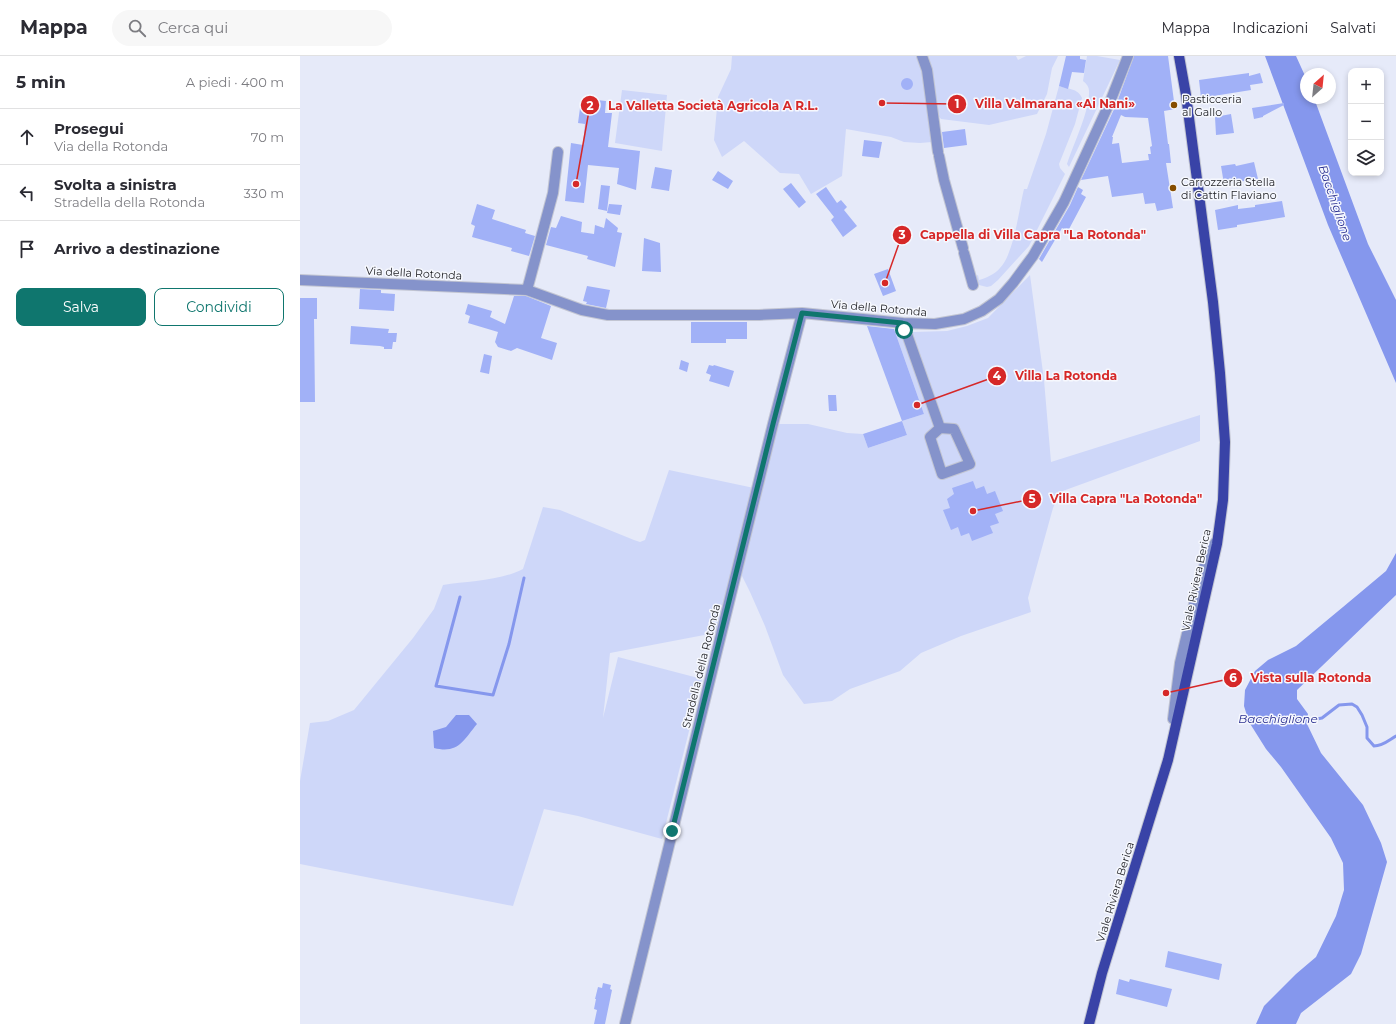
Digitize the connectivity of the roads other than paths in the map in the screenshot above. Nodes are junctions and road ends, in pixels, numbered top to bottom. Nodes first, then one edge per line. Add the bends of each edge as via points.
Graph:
1 (922, 56) edge
2 (1128, 56) edge
3 (1179, 56) edge
4 (558, 152) dead end
5 (300, 280) edge
6 (973, 285) dead end
7 (527, 290) junction
8 (802, 313) junction
9 (902, 323) junction
10 (940, 428) junction
11 (625, 1024) edge
12 (1089, 1024) edge

1 - 6 street via 927,70 938,154
2 - 9 street, Via della Rotonda via 1064,202 1033,256 1013,283 999,299 964,319 935,324
3 - 12 main road, Viale Riviera Berica via 1213,302 1225,442 1223,500 1205,602 1168,760 1102,973
4 - 7 street via 553,193
5 - 7 street, Via della Rotonda
7 - 8 street, Via della Rotonda via 582,310 608,315 780,310
8 - 9 street, Via della Rotonda
8 - 11 street, Stradella della Rotonda
9 - 10 street
10 - 10 street via 930,437 942,474 970,464 954,429

